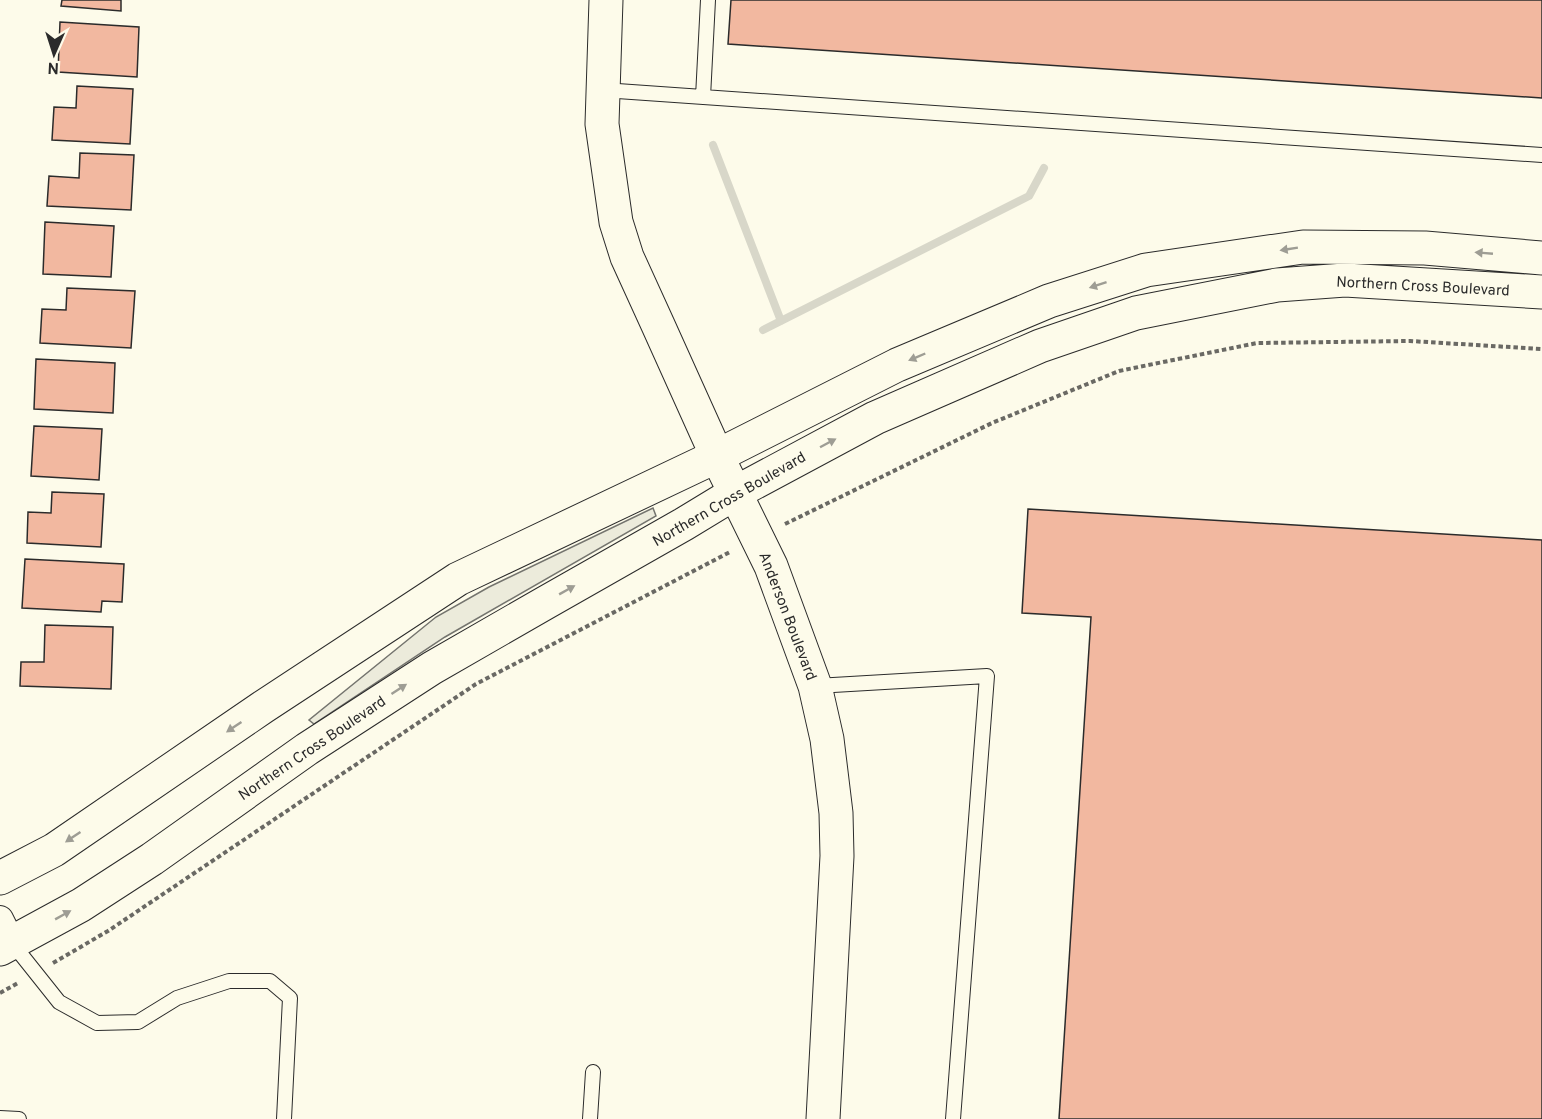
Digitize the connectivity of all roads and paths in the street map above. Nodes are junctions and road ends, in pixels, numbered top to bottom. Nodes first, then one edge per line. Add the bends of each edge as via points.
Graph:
1 (606, 0) edge
2 (708, 0) edge
3 (603, 90) junction
4 (703, 97) junction
5 (1542, 155) edge
6 (1542, 258) edge
7 (1542, 292) edge
8 (1542, 349) edge
9 (717, 456) junction
10 (735, 493) junction
11 (807, 514) dead end
12 (720, 557) dead end
13 (815, 686) junction
14 (0, 878) edge
15 (4, 937) edge
16 (61, 959) dead end
17 (17, 984) dead end
18 (0, 993) edge
19 (593, 1072) dead end
20 (0, 1118) edge
21 (19, 1119) edge
22 (284, 1119) edge
23 (590, 1119) edge
24 (823, 1119) edge
25 (953, 1119) edge

1 - 3 street, Anderson Boulevard
2 - 4 lane
3 - 4 lane
3 - 9 street, Anderson Boulevard via 602,124 616,222 627,257
4 - 5 lane
6 -> 9 street via 1425,248 1303,247 1146,270 1049,301 897,365
10 -> 7 street, Northern Cross Boulevard via 874,418 1040,346 1136,313 1277,285 1345,280
8 - 11 path via 1410,341 1257,343 1119,371 992,423
9 - 10 street, Anderson Boulevard
9 -> 14 street via 458,579 54,850
10 - 13 street, Anderson Boulevard via 771,566
15 -> 10 street, Northern Cross Boulevard via 81,905 432,668
12 - 16 path via 476,684
13 - 24 street, Anderson Boulevard via 828,750 837,856
13 - 25 lane via 987,676
15 - 22 lane via 59,1002 97,1023 138,1022 177,998 229,981 270,981 290,999
17 - 18 path
19 - 23 lane
20 - 21 lane

